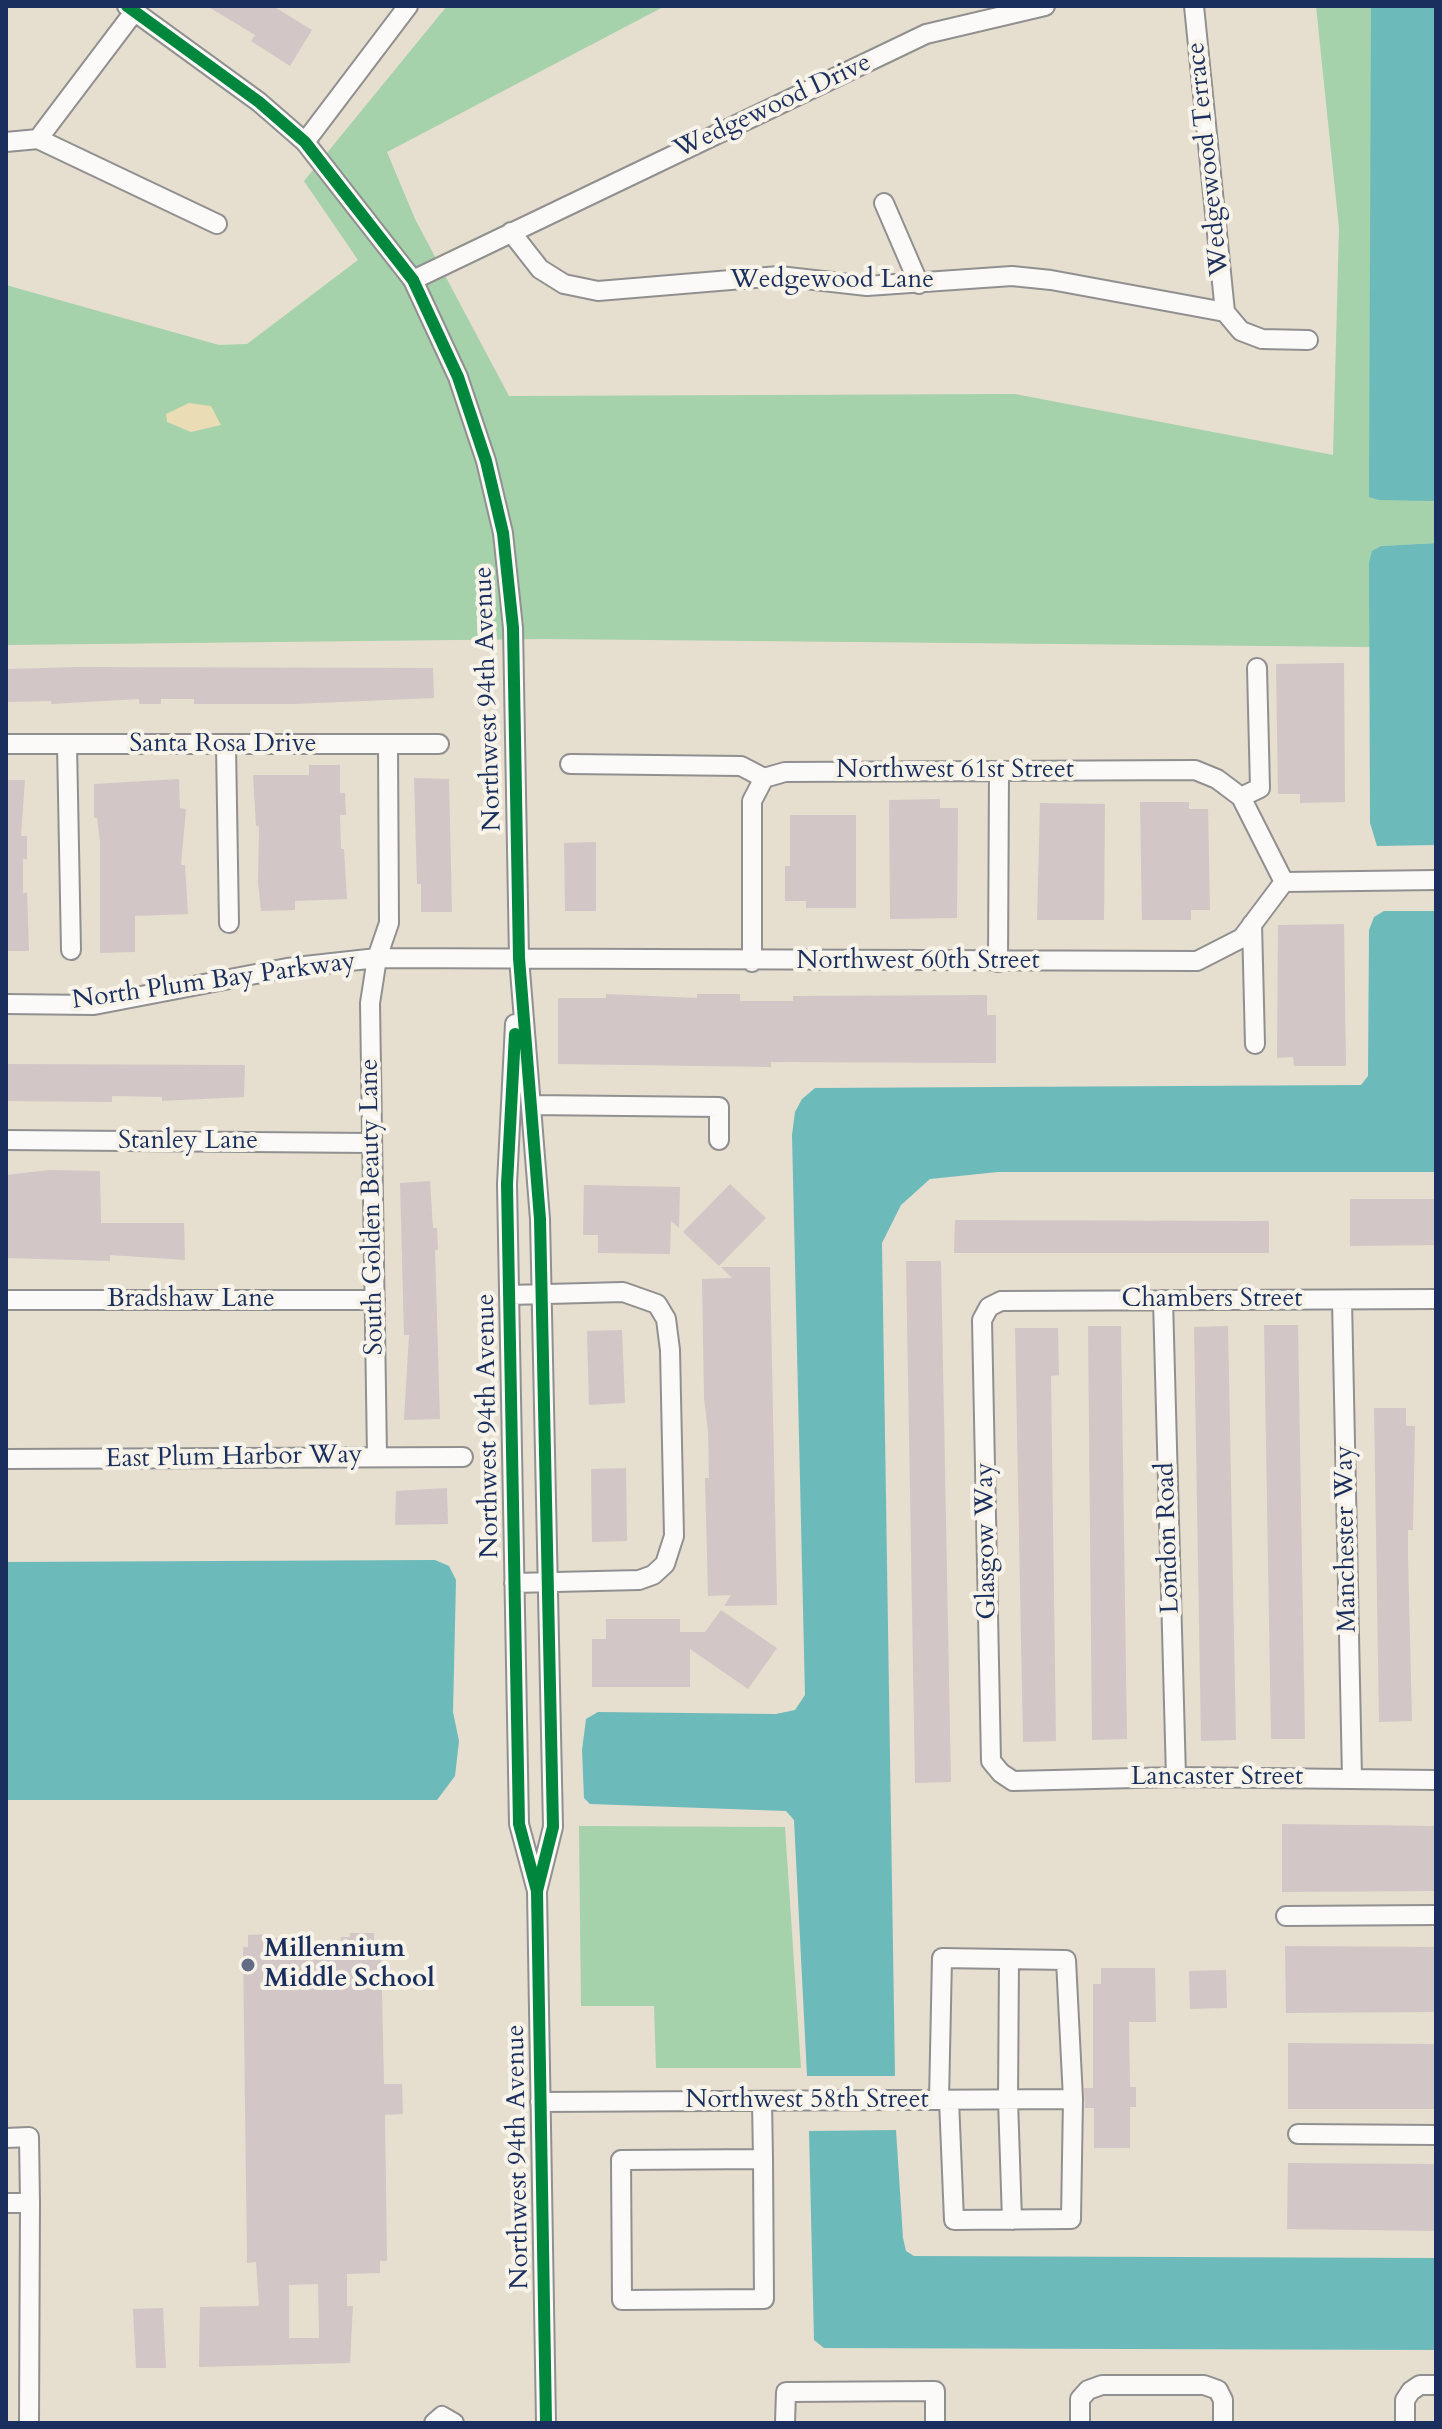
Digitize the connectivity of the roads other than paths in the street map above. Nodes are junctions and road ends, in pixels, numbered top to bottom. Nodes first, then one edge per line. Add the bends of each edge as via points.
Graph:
1 (408, 6) edge
2 (1000, 6) edge
3 (1045, 6) edge
4 (1194, 6) edge
5 (130, 9) edge
6 (984, 18) junction
7 (38, 139) junction
8 (6, 142) edge
9 (305, 142) junction
10 (884, 203) dead end
11 (217, 224) dead end
12 (511, 232) junction
13 (413, 280) junction
14 (919, 284) junction
15 (1225, 312) junction
16 (1308, 340) dead end
17 (1257, 668) dead end
18 (6, 744) edge
19 (67, 744) junction
20 (439, 744) dead end
21 (226, 746) junction
22 (388, 746) junction
23 (570, 764) dead end
24 (999, 772) junction
25 (764, 778) junction
26 (1241, 797) junction
27 (1436, 880) edge
28 (1284, 882) junction
29 (229, 923) dead end
30 (1252, 924) junction
31 (71, 950) dead end
32 (377, 958) junction
33 (519, 958) junction
34 (752, 962) junction
35 (998, 962) junction
36 (6, 1004) edge
37 (1255, 1044) dead end
38 (531, 1105) junction
39 (6, 1140) edge
40 (719, 1140) dead end
41 (371, 1143) junction
42 (541, 1294) junction
43 (509, 1295) junction
44 (1436, 1299) edge
45 (6, 1300) edge
46 (375, 1300) junction
47 (1163, 1300) junction
48 (1342, 1300) junction
49 (989, 1307) joint
50 (377, 1456) junction
51 (463, 1457) dead end
52 (6, 1459) edge
53 (547, 1582) junction
54 (514, 1583) junction
55 (1001, 1773) joint
56 (1176, 1777) junction
57 (1352, 1778) junction
58 (1436, 1780) edge
59 (537, 1891) junction
60 (1436, 1915) edge
61 (1286, 1916) dead end
62 (1009, 1959) junction
63 (1073, 2099) junction
64 (944, 2100) junction
65 (1008, 2100) junction
66 (762, 2101) junction
67 (540, 2102) junction
68 (1298, 2134) dead end
69 (1436, 2135) edge
70 (6, 2138) edge
71 (763, 2159) junction
72 (6, 2203) edge
73 (30, 2203) junction
74 (1012, 2220) junction
75 (1436, 2385) edge
76 (29, 2423) edge
77 (434, 2423) edge
78 (454, 2423) edge
79 (546, 2423) edge
80 (785, 2423) edge
81 (935, 2423) edge
82 (1080, 2423) edge
83 (1223, 2423) edge
84 (1405, 2423) edge

1 - 9 street
2 - 6 street
3 - 6 street, Wedgewood Drive
4 - 15 street, Wedgewood Terrace
5 - 7 street
5 - 9 street, Northwest 94th Avenue via 259,102
6 - 12 street, Wedgewood Drive via 926,34
7 - 8 street
7 - 11 street
9 - 13 street, Northwest 94th Avenue
10 - 14 street
12 - 13 street, Wedgewood Drive
12 - 14 street, Wedgewood Lane via 540,269 564,284 598,291 779,276 867,286
13 - 33 street, Northwest 94th Avenue via 458,377 503,533 513,628
14 - 15 street, Wedgewood Lane via 1012,276
15 - 16 street, Wedgewood Lane via 1241,331 1262,339
17 - 26 street via 1260,788
18 - 19 street, Santa Rosa Drive
19 - 21 street, Santa Rosa Drive
19 - 31 street
20 - 22 street, Santa Rosa Drive
21 - 22 street, Santa Rosa Drive
21 - 29 street
22 - 32 street, South Golden Beauty Lane via 389,923
23 - 25 street, Northwest 61st Street via 741,766
24 - 25 street, Northwest 61st Street via 785,772
24 - 26 street, Northwest 61st Street via 1195,770
24 - 35 street
25 - 34 street via 752,801
26 - 28 street, Northwest 61st Street
27 - 28 street
28 - 30 street, Northwest 60th Street
30 - 35 street, Northwest 60th Street via 1242,938 1197,961
30 - 37 street
32 - 33 street, North Plum Bay Parkway
32 - 36 street, North Plum Bay Parkway via 287,968 94,1005
32 - 41 street, South Golden Beauty Lane via 370,1003
33 - 34 street, Northwest 60th Street
33 - 38 street, Northwest 94th Avenue
33 - 43 street, Northwest 94th Avenue via 507,1184
34 - 35 street, Northwest 60th Street
38 - 40 street via 719,1107
38 - 42 street, Northwest 94th Avenue
39 - 41 street, Stanley Lane
41 - 46 street, South Golden Beauty Lane
42 - 43 street
42 - 53 street, Northwest 94th Avenue
42 - 53 street via 623,1292 657,1304 666,1319 670,1350 673,1505 671,1552 665,1564 639,1580
43 - 54 street, Northwest 94th Avenue
44 - 48 street, Chambers Street
45 - 46 street, Bradshaw Lane
46 - 50 street, South Golden Beauty Lane
47 - 48 street, Chambers Street
47 - 49 street, Chambers Street via 1001,1301
47 - 56 street, London Road
48 - 57 street, Manchester Way
49 - 55 street, Glasgow Way via 982,1320 991,1761
50 - 51 street, East Plum Harbor Way
50 - 52 street, East Plum Harbor Way
53 - 54 street
53 - 59 street, Northwest 94th Avenue via 553,1827
54 - 59 street, Northwest 94th Avenue via 519,1824
55 - 56 street, Lancaster Street via 1013,1781
56 - 57 street, Lancaster Street
57 - 58 street, Lancaster Street
59 - 67 street, Northwest 94th Avenue
60 - 61 street
62 - 63 street via 1066,1960
62 - 64 street via 942,1958
62 - 65 street
63 - 65 street, Northwest 58th Street
63 - 74 street via 1071,2219
64 - 65 street, Northwest 58th Street
64 - 66 street, Northwest 58th Street
64 - 74 street via 954,2220
65 - 74 street
66 - 67 street, Northwest 58th Street
66 - 71 street
67 - 79 street, Northwest 94th Avenue
68 - 69 street
70 - 73 street via 29,2137
71 - 71 street via 764,2299 622,2300 621,2160
72 - 73 street
73 - 76 street
75 - 84 street via 1411,2391 1405,2400
77 - 78 street via 442,2416
80 - 81 street via 786,2392 935,2391
82 - 83 street via 1080,2399 1102,2385 1204,2385 1218,2390 1223,2400

